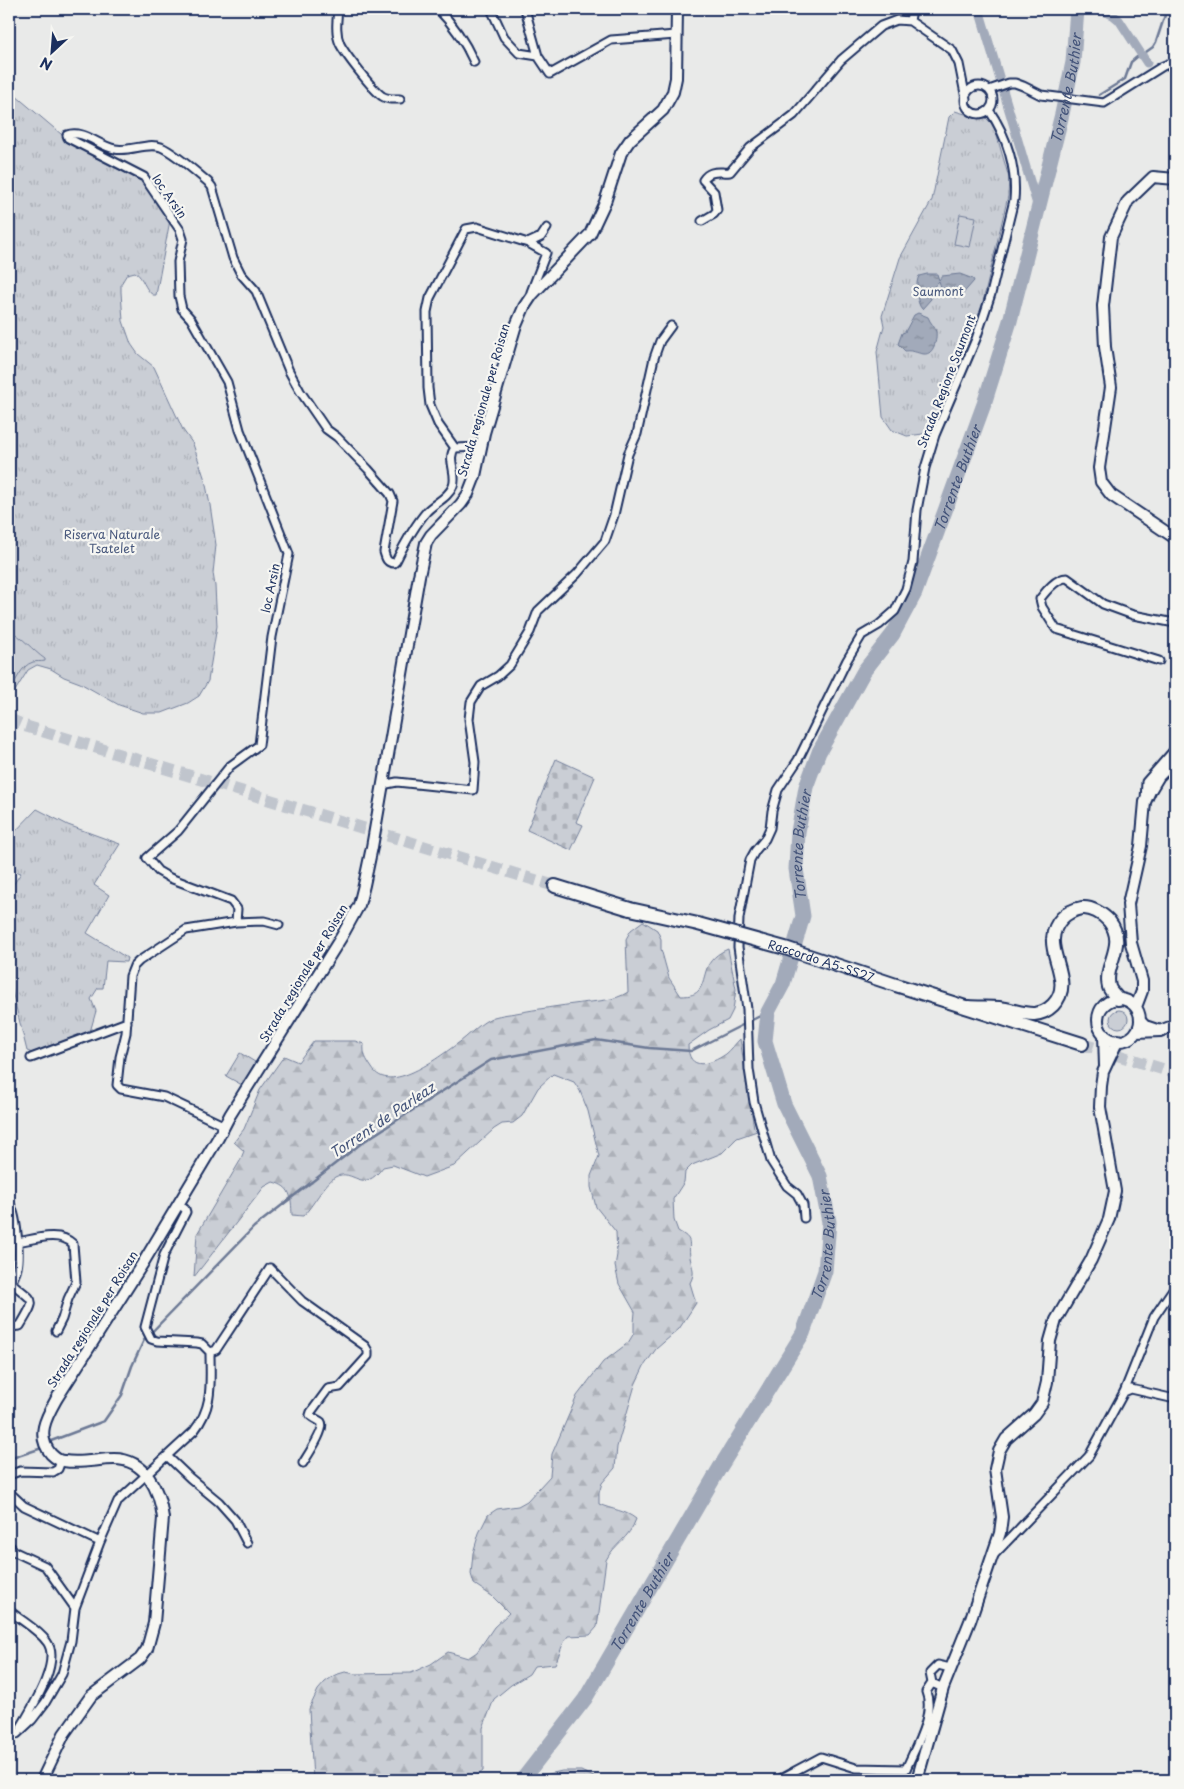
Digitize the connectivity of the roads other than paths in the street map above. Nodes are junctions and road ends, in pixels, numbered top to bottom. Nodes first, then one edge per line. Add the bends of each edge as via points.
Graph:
1 (338, 9) edge
2 (438, 9) edge
3 (491, 9) edge
4 (525, 9) edge
5 (677, 9) edge
6 (912, 9) edge
7 (910, 21) junction
8 (676, 35) junction
9 (538, 56) junction
10 (1175, 61) edge
11 (474, 62) dead end
12 (988, 90) junction
13 (400, 99) dead end
14 (966, 99) junction
15 (989, 110) junction
16 (1175, 179) edge
17 (702, 221) dead end
18 (547, 228) dead end
19 (528, 243) junction
20 (532, 295) junction
21 (671, 326) dead end
22 (481, 447) junction
23 (454, 448) junction
24 (1175, 538) edge
25 (1175, 623) edge
26 (1158, 661) dead end
27 (1175, 749) edge
28 (1175, 760) edge
29 (382, 785) junction
30 (1145, 802) junction
31 (555, 886) tunnel mouth
32 (236, 922) junction
33 (279, 925) dead end
34 (1140, 975) junction
35 (1122, 999) junction
36 (968, 1007) junction
37 (1136, 1008) junction
38 (1140, 1021) junction
39 (127, 1022) junction
40 (1175, 1025) edge
41 (1160, 1031) junction
42 (1136, 1032) junction
43 (1104, 1034) junction
44 (1118, 1040) junction
45 (1082, 1044) tunnel mouth
46 (31, 1058) dead end
47 (1105, 1069) junction
48 (225, 1126) junction
49 (9, 1203) edge
50 (178, 1204) junction
51 (804, 1218) dead end
52 (18, 1242) junction
53 (1175, 1286) edge
54 (9, 1327) edge
55 (56, 1331) dead end
56 (210, 1352) junction
57 (1124, 1392) junction
58 (1175, 1399) edge
59 (166, 1456) junction
60 (62, 1461) junction
61 (303, 1463) dead end
62 (148, 1475) junction
63 (9, 1476) edge
64 (9, 1492) edge
65 (100, 1542) junction
66 (247, 1543) dead end
67 (9, 1545) edge
68 (993, 1556) junction
69 (75, 1608) junction
70 (9, 1610) edge
71 (950, 1668) junction
72 (932, 1683) junction
73 (943, 1688) junction
74 (42, 1780) edge
75 (778, 1780) edge
76 (917, 1780) edge

1 - 13 street via 337,33 346,54 381,95 390,100
2 - 11 street via 465,44
3 - 9 street via 504,37 519,53
4 - 9 street
5 - 8 main road, Strada regionale per Roisan
6 - 7 street
7 - 14 street via 952,50 959,64
7 - 17 street via 897,20 882,26 841,60 794,115 750,148 730,172 712,171 706,176 704,180 714,192 717,210
8 - 9 street via 611,40 550,74
8 - 20 main road, Strada regionale per Roisan via 676,85 669,101 621,153 605,202 590,234
10 - 12 street via 1104,103 1041,95 1008,83
12 - 14 street via 976,86
12 - 15 street via 993,97
14 - 15 street via 968,108 975,113
15 - 51 street, Strada Regione Saumont via 1009,154 1016,184 1014,200 991,294 925,468 917,510 913,562 906,589 896,611 862,636 798,760 778,790 770,828 750,860 739,918 738,947 747,1009 749,1069 754,1102 771,1161 787,1186 797,1194 803,1205
16 - 24 main road via 1153,177 1128,201 1111,237 1103,306 1104,347 1111,387 1098,468 1101,482 1111,495
18 - 19 street via 541,237
19 - 20 street via 546,253
19 - 23 street via 477,226 466,229 430,298 427,330 430,405
20 - 22 main road, Strada regionale per Roisan via 515,328
21 - 29 street via 660,341 654,358 637,434 628,454 605,541 538,611 530,632 510,665 481,686 471,702 469,719 475,762 473,790 397,782
22 - 23 street
22 - 29 main road, Strada regionale per Roisan via 468,494 426,543
23 - 32 street, loc Arsin via 451,457 455,473 452,488 428,510 408,535 396,561 390,563 384,552 393,501 390,494 338,437 326,429 300,391 256,291 241,274 233,258 216,196 208,182 159,146 120,150 75,134 67,135 74,142 144,177 180,230 183,239 178,262 182,309 227,382 240,430 289,554 272,637 259,745 230,766 178,831 147,858 170,878 231,901 238,909
25 - 26 street via 1103,604 1067,578 1062,578 1040,599 1056,628
27 - 30 street via 1146,782
28 - 30 main road via 1159,776
29 - 48 main road, Strada regionale per Roisan via 359,905
30 - 34 main road via 1141,846 1128,904 1131,943
31 - 36 highway, Raccordo A5-SS27, bridge via 630,909 761,941
32 - 33 street
32 - 39 street via 186,930 139,961 130,976
34 - 35 main road via 1134,995
34 - 37 main road via 1142,991
35 - 36 highway via 1109,989 1108,978 1116,943 1114,928 1107,918 1085,908 1063,916 1056,926 1052,940 1062,983 1054,1004 1035,1014
35 - 37 main road
35 - 43 main road via 1108,1002 1101,1009 1099,1024
36 - 45 highway, Raccordo A5-SS27
37 - 38 main road
38 - 41 main road
38 - 42 main road
39 - 46 street
39 - 48 street via 117,1085 121,1089 164,1097
40 - 41 main road
41 - 42 main road
42 - 44 main road via 1128,1039
43 - 44 main road
43 - 47 main road
44 - 47 main road
47 - 68 main road via 1100,1107 1115,1191 1109,1219 1091,1260 1056,1320 1042,1403 1006,1439 999,1451 995,1469 1002,1517
48 - 50 main road, Strada regionale per Roisan
49 - 52 street
50 - 56 street via 186,1212 164,1255 145,1322 146,1330 151,1339 202,1344
50 - 60 main road, Strada regionale per Roisan via 46,1419 42,1435 45,1444 55,1458
52 - 54 street via 18,1266 12,1283 32,1301 31,1310 20,1326
52 - 55 street via 53,1236 67,1238 73,1244 76,1282
53 - 57 street via 1154,1317
56 - 59 street via 207,1410 194,1431
56 - 61 street via 216,1350 270,1268 302,1301 365,1346 368,1356 340,1387 328,1389 311,1412 310,1415 322,1426
57 - 58 street via 1130,1389
57 - 68 street via 1089,1456
59 - 62 street
59 - 66 street via 219,1502
60 - 62 main road via 124,1460
60 - 63 street via 54,1472 20,1471
62 - 65 street via 118,1502
62 - 74 main road via 159,1498 163,1518 154,1623 149,1644 140,1659 91,1696 64,1734
64 - 65 street via 24,1506
65 - 69 street
67 - 69 street via 15,1552 46,1566
68 - 71 main road
69 - 70 street via 71,1641 59,1681 32,1720 17,1734 40,1692 52,1655 51,1648 40,1634
71 - 72 street via 934,1667 929,1676
71 - 73 main road
72 - 73 street
72 - 75 street via 926,1692 929,1700 924,1728 906,1769 856,1768 821,1757
73 - 76 main road

